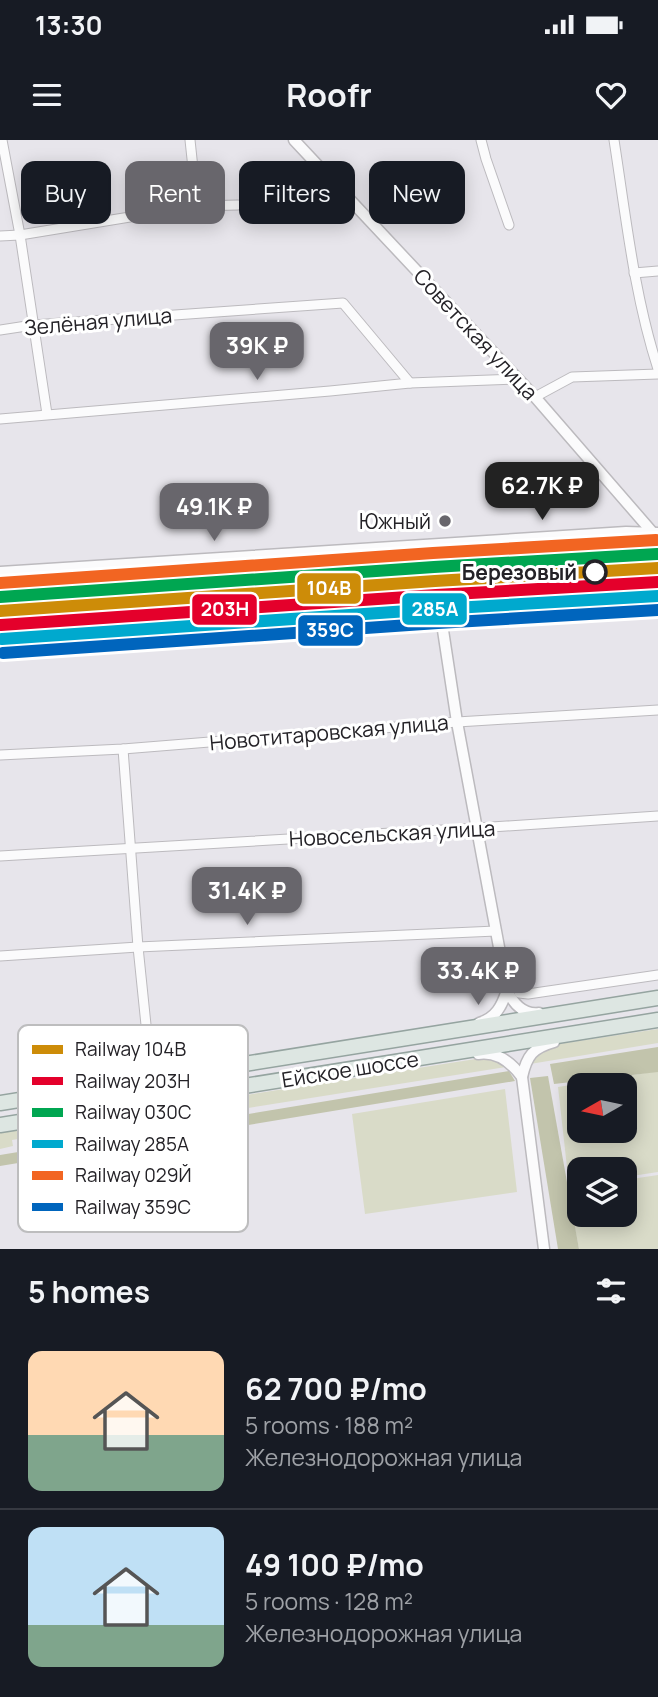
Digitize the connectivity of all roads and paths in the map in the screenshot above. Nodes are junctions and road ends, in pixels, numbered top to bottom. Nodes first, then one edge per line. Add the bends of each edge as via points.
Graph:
1 (2, 140) edge
2 (190, 140) edge
3 (294, 140) edge
4 (481, 140) edge
5 (614, 140) edge
6 (192, 161) edge
7 (225, 205) edge
8 (238, 205) dead end
9 (125, 218) edge
10 (509, 225) dead end
11 (20, 235) junction
12 (0, 236) edge
13 (658, 271) edge
14 (634, 273) junction
15 (33, 325) junction
16 (0, 330) edge
17 (658, 372) edge
18 (517, 379) junction
19 (410, 383) junction
20 (534, 397) junction
21 (47, 414) junction
22 (0, 419) edge
23 (656, 533) edge
24 (430, 545) junction
25 (0, 572) edge
26 (658, 583) edge
27 (440, 614) junction
28 (0, 615) edge
29 (658, 710) edge
30 (457, 722) junction
31 (123, 749) junction
32 (0, 755) edge
33 (658, 816) edge
34 (477, 828) junction
35 (131, 848) junction
36 (0, 856) edge
37 (496, 931) junction
38 (138, 947) junction
39 (0, 956) edge
40 (658, 975) edge
41 (507, 990) junction
42 (519, 993) dead end
43 (658, 998) edge
44 (573, 1012) junction
45 (658, 1020) edge
46 (146, 1025) edge
47 (470, 1029) junction
48 (564, 1035) junction
49 (439, 1055) junction
50 (248, 1064) edge
51 (522, 1077) junction
52 (248, 1085) edge
53 (18, 1100) edge
54 (0, 1103) edge
55 (18, 1122) edge
56 (0, 1125) edge
57 (544, 1249) edge

1 - 11 street
2 - 6 street
3 - 18 street, Советская улица
4 - 10 street
5 - 14 street
7 - 8 street
9 - 11 street
11 - 12 street
11 - 15 street
13 - 14 street
14 - 17 street
15 - 16 street, Зелёная улица
15 - 19 street, Зелёная улица via 343,303
15 - 21 street
17 - 20 street via 572,377
18 - 19 street
18 - 20 street, Советская улица
19 - 21 street
20 - 23 street, Советская улица
21 - 22 street
23 - 24 street
24 - 25 street
24 - 27 street
26 - 27 street via 492,596
27 - 28 street via 397,599 351,593
27 - 30 street
29 - 30 street, Новотитаровская улица
30 - 31 street, Новотитаровская улица
30 - 34 street
31 - 32 street, Новотитаровская улица
31 - 35 street
33 - 34 street, Новосельская улица
34 - 35 street, Новосельская улица
34 - 37 street
35 - 36 street, Новосельская улица
35 - 38 street
37 - 38 street
37 - 41 street
38 - 39 street
38 - 46 street
40 - 42 street
41 - 44 street via 514,1002 533,1014
41 - 47 street via 499,1011
43 - 44 main road, Ейское шоссе
44 - 47 main road, Ейское шоссе
45 - 48 main road, Ейское шоссе
47 - 50 main road, Ейское шоссе
48 - 49 main road, Ейское шоссе
48 - 51 street via 531,1053
49 - 51 street via 445,1059 488,1052 508,1061
49 - 52 main road, Ейское шоссе
51 - 57 street
53 - 54 main road, Ейское шоссе
55 - 56 main road, Ейское шоссе

